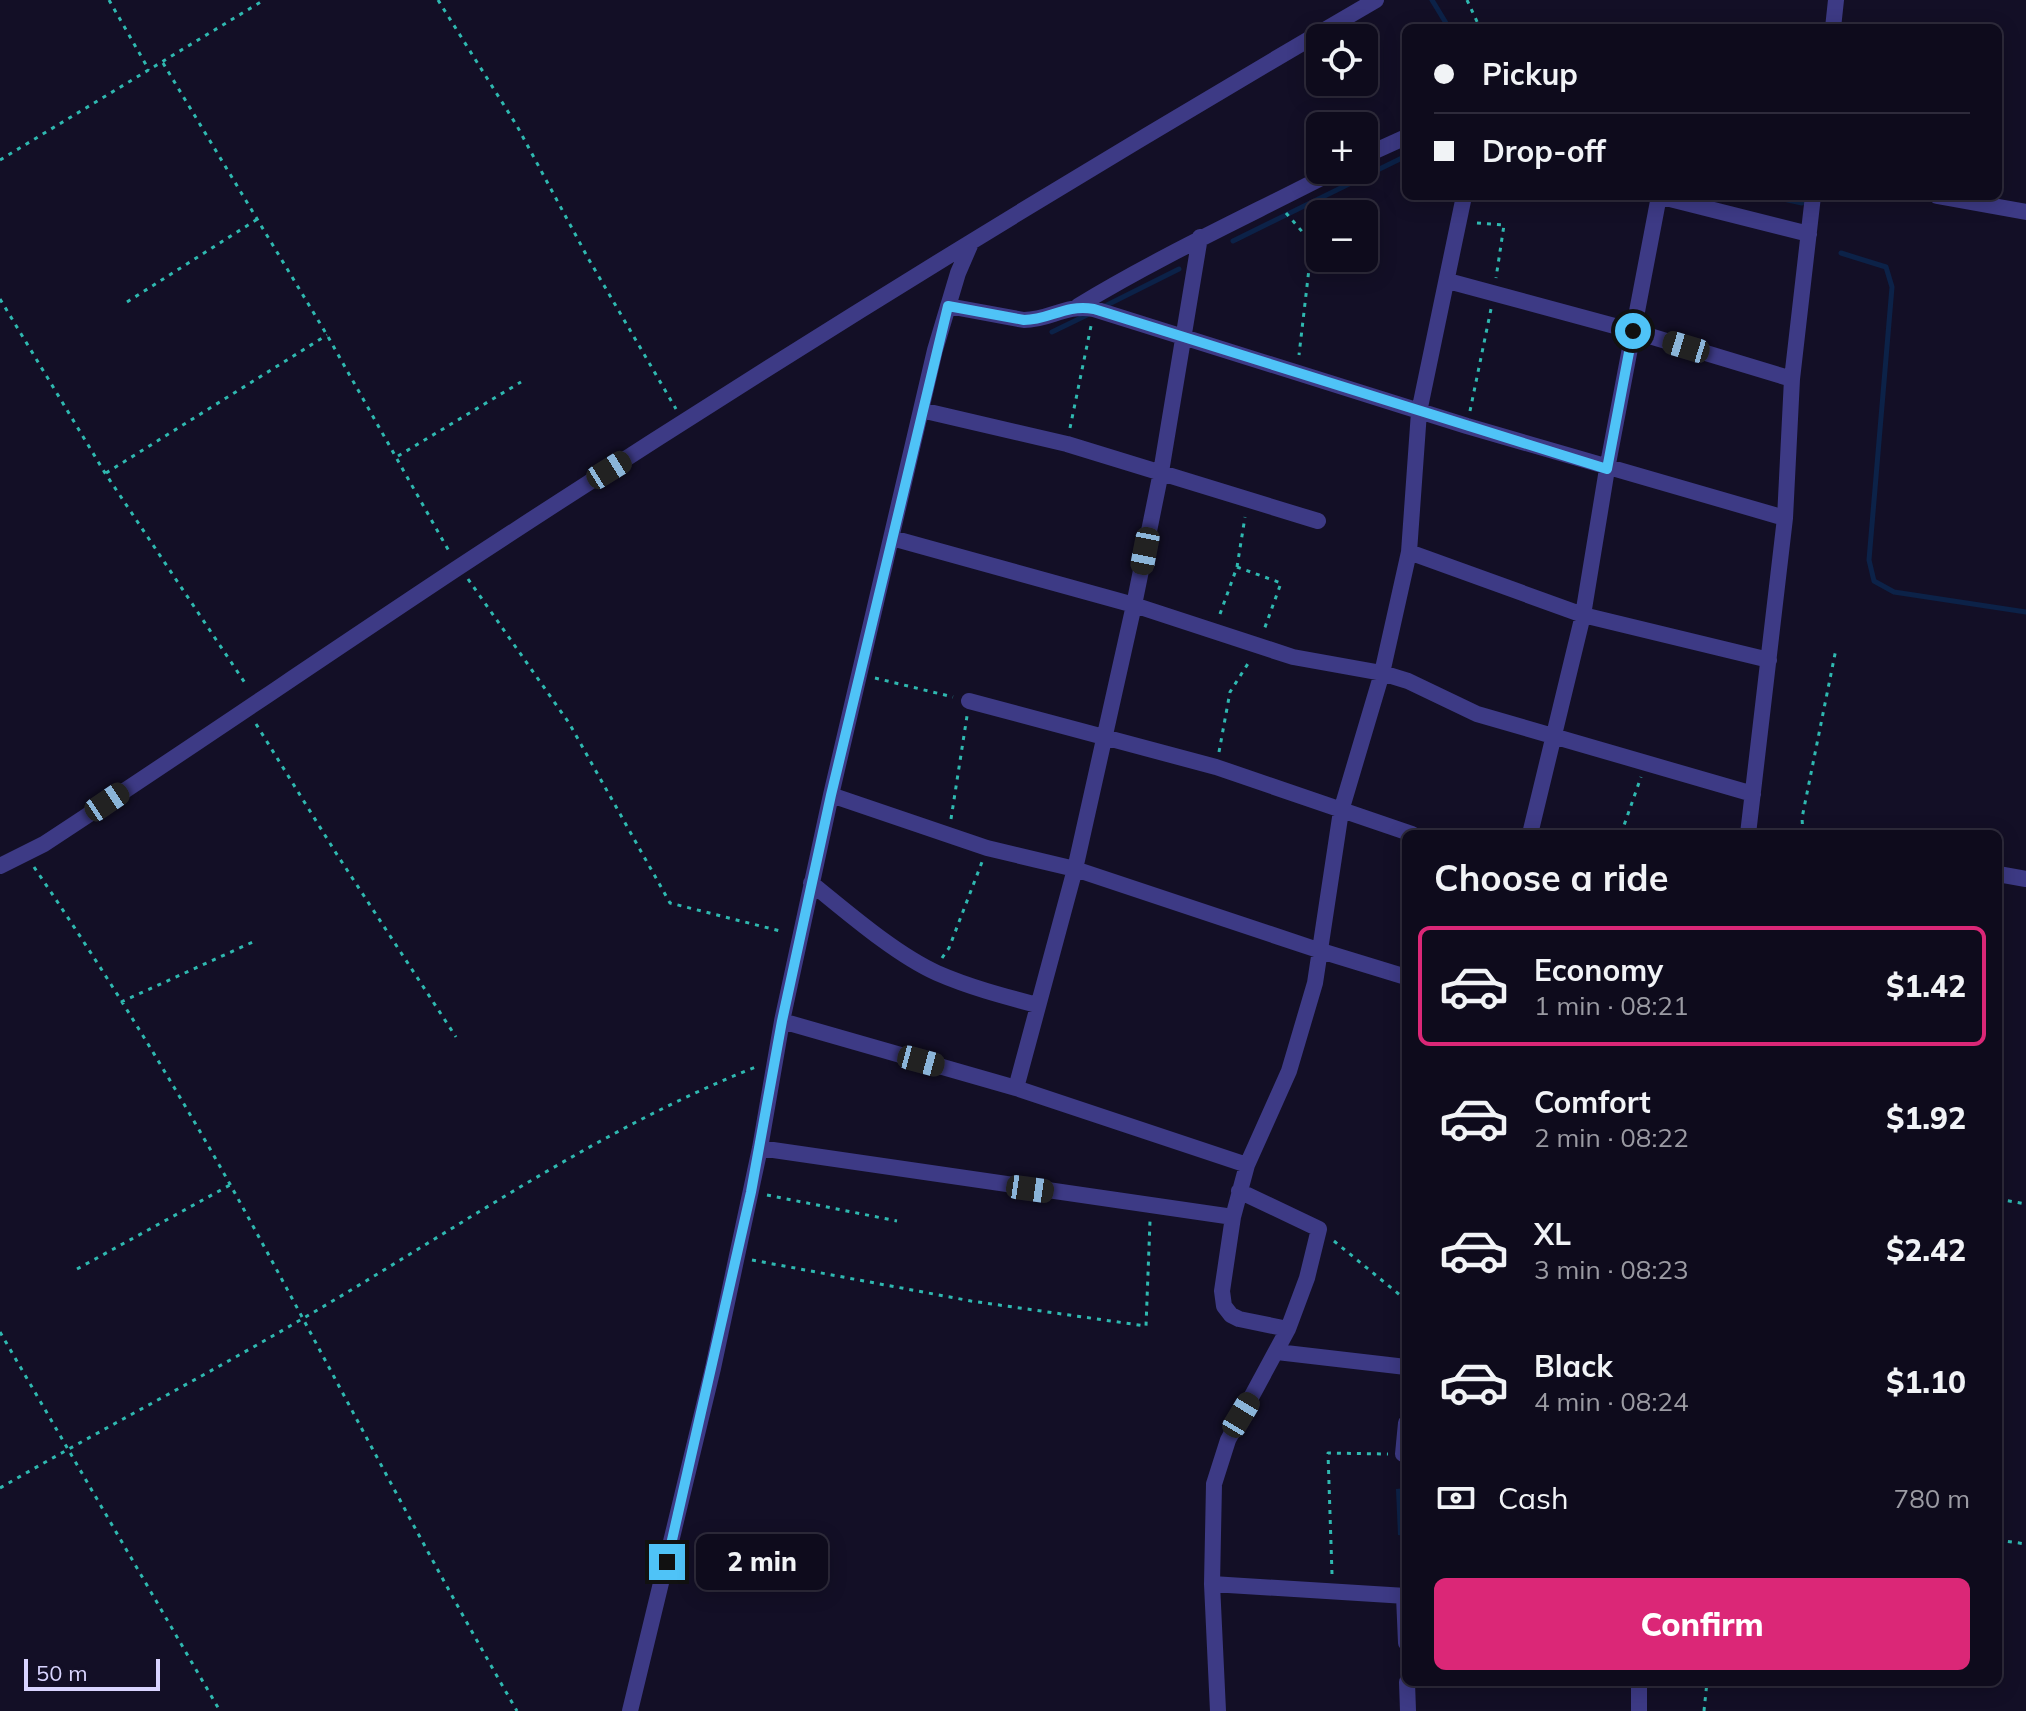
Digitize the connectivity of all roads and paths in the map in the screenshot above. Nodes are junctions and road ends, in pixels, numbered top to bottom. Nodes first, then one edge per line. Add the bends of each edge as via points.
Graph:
1 (109, 0) edge
2 (264, 0) edge
3 (438, 0) edge
4 (1376, 0) edge
5 (1467, 0) edge
6 (1836, 0) edge
7 (1478, 24) edge
8 (1833, 24) edge
9 (163, 63) junction
10 (149, 71) junction
11 (1402, 139) edge
12 (1378, 150) edge
13 (0, 160) edge
14 (1310, 184) edge
15 (1463, 200) edge
16 (1658, 200) edge
17 (1675, 200) edge
18 (1813, 200) edge
19 (1959, 200) edge
20 (1276, 202) junction
21 (2026, 212) edge
22 (256, 220) junction
23 (1459, 222) junction
24 (1809, 234) junction
25 (1200, 237) junction
26 (971, 243) junction
27 (1448, 281) junction
28 (1494, 294) junction
29 (0, 299) edge
30 (127, 302) dead end
31 (948, 306) junction
32 (1086, 308) junction
33 (1633, 331) junction
34 (327, 335) junction
35 (1185, 337) junction
36 (1297, 372) junction
37 (1792, 379) junction
38 (521, 382) dead end
39 (921, 410) junction
40 (1419, 412) junction
41 (684, 422) junction
42 (1467, 426) junction
43 (1067, 444) junction
44 (398, 456) junction
45 (1607, 469) junction
46 (1161, 472) junction
47 (105, 473) junction
48 (1248, 498) junction
49 (1785, 518) junction
50 (1318, 521) dead end
51 (892, 538) junction
52 (1409, 552) junction
53 (456, 563) junction
54 (1237, 567) junction
55 (1134, 605) junction
56 (1583, 615) junction
57 (1213, 632) junction
58 (1258, 647) junction
59 (1836, 649) dead end
60 (1769, 660) junction
61 (1382, 673) junction
62 (859, 674) junction
63 (969, 701) junction
64 (252, 705) junction
65 (1555, 735) junction
66 (1104, 737) junction
67 (1646, 762) junction
68 (1216, 767) junction
69 (1753, 794) junction
70 (831, 795) junction
71 (1341, 811) junction
72 (1531, 830) edge
73 (1622, 830) edge
74 (1748, 830) edge
75 (1803, 830) edge
76 (1402, 831) edge
77 (948, 835) junction
78 (987, 848) junction
79 (25, 854) junction
80 (0, 866) edge
81 (1075, 869) junction
82 (2002, 875) edge
83 (2026, 879) edge
84 (811, 883) junction
85 (801, 936) junction
86 (255, 941) dead end
87 (1321, 951) junction
88 (934, 972) junction
89 (1402, 976) edge
90 (121, 1002) junction
91 (1037, 1005) junction
92 (782, 1021) junction
93 (456, 1037) dead end
94 (775, 1059) junction
95 (1016, 1088) junction
96 (760, 1148) junction
97 (1247, 1165) junction
98 (230, 1185) junction
99 (1239, 1191) junction
100 (751, 1192) junction
101 (2002, 1200) edge
102 (2026, 1204) edge
103 (1151, 1206) junction
104 (1233, 1217) junction
105 (897, 1221) dead end
106 (1319, 1229) junction
107 (737, 1257) junction
108 (77, 1269) dead end
109 (1402, 1297) edge
110 (302, 1320) junction
111 (1288, 1329) junction
112 (0, 1332) edge
113 (1277, 1352) junction
114 (1402, 1367) edge
115 (68, 1448) junction
116 (1402, 1454) edge
117 (0, 1488) edge
118 (2002, 1541) edge
119 (2026, 1544) edge
120 (1212, 1584) junction
121 (1333, 1591) junction
122 (1402, 1596) edge
123 (1407, 1686) edge
124 (1639, 1686) edge
125 (1707, 1686) edge
126 (220, 1711) edge
127 (517, 1711) edge
128 (630, 1711) edge
129 (1218, 1711) edge
130 (1408, 1711) edge
131 (1639, 1711) edge
132 (1704, 1711) edge

1 - 10 path
2 - 9 path
3 - 41 path via 517,126
4 - 26 street
5 - 7 path
6 - 8 street
9 - 10 path
9 - 22 path
10 - 13 path
11 - 12 street
14 - 20 street
15 - 23 street
16 - 33 street
17 - 24 street
18 - 24 street
19 - 21 street
20 - 25 street
20 - 36 path via 1312,243
22 - 30 path
22 - 34 path
23 - 27 street
23 - 28 path via 1504,225
24 - 37 street
25 - 32 street via 1131,274
25 - 35 street
26 - 31 street
26 - 41 street
27 - 28 street
27 - 40 street
28 - 33 street
28 - 42 path
29 - 47 path
31 - 32 street via 1024,320
31 - 39 street
32 - 35 street
32 - 43 path
33 - 37 street
33 - 45 street
34 - 44 path
34 - 47 path
35 - 36 street
35 - 46 street
36 - 40 street
37 - 49 street
38 - 44 path
39 - 43 street
39 - 51 street
40 - 42 street
40 - 52 street
41 - 53 street
42 - 45 street
43 - 46 street
44 - 53 path
45 - 49 street
45 - 56 street
46 - 48 street
46 - 55 street
47 - 64 path
48 - 50 street
48 - 54 path
49 - 60 street
51 - 55 street
51 - 62 street
52 - 56 street
52 - 61 street
53 - 64 street
53 - 85 path via 569,723 670,903
54 - 57 path
54 - 58 path via 1281,583
55 - 57 street
55 - 66 street
56 - 60 street
56 - 65 street
57 - 58 street
58 - 61 street
58 - 68 path via 1230,692
59 - 75 path
60 - 69 street
61 - 65 street via 1477,714
61 - 71 street
62 - 63 path
62 - 70 street
63 - 66 street
63 - 77 path
64 - 79 street
64 - 93 path via 351,877
65 - 67 street
65 - 72 street
66 - 68 street
66 - 81 street
67 - 69 street
67 - 73 path
68 - 71 street
69 - 74 street
70 - 77 street
70 - 84 street
71 - 76 street
71 - 87 street
77 - 78 street
78 - 81 street
78 - 88 path via 949,948
79 - 80 street
79 - 90 path
81 - 87 street
81 - 91 street
82 - 83 street
84 - 85 street
84 - 88 street
85 - 92 street
86 - 90 path
87 - 89 street
87 - 97 street via 1298,1044
88 - 91 street
90 - 98 path
91 - 95 street
92 - 94 street
92 - 95 street
94 - 96 street
94 - 110 path via 625,1128
95 - 97 street
96 - 100 street
96 - 103 street
97 - 99 street
98 - 108 path
98 - 110 path
99 - 104 street
99 - 106 street
100 - 105 path
100 - 107 street
101 - 102 path
103 - 104 street
103 - 107 path via 1146,1326 971,1301
104 - 111 street via 1224,1306 1239,1319
106 - 109 path
106 - 111 street
107 - 128 street
110 - 115 path
110 - 127 path
111 - 113 street
112 - 115 path
113 - 114 street
113 - 120 street via 1219,1462 1212,1513
115 - 117 path
115 - 126 path
116 - 121 path via 1328,1453
118 - 119 path
120 - 121 street
120 - 129 street
121 - 122 street
123 - 130 street
124 - 131 street
125 - 132 path

